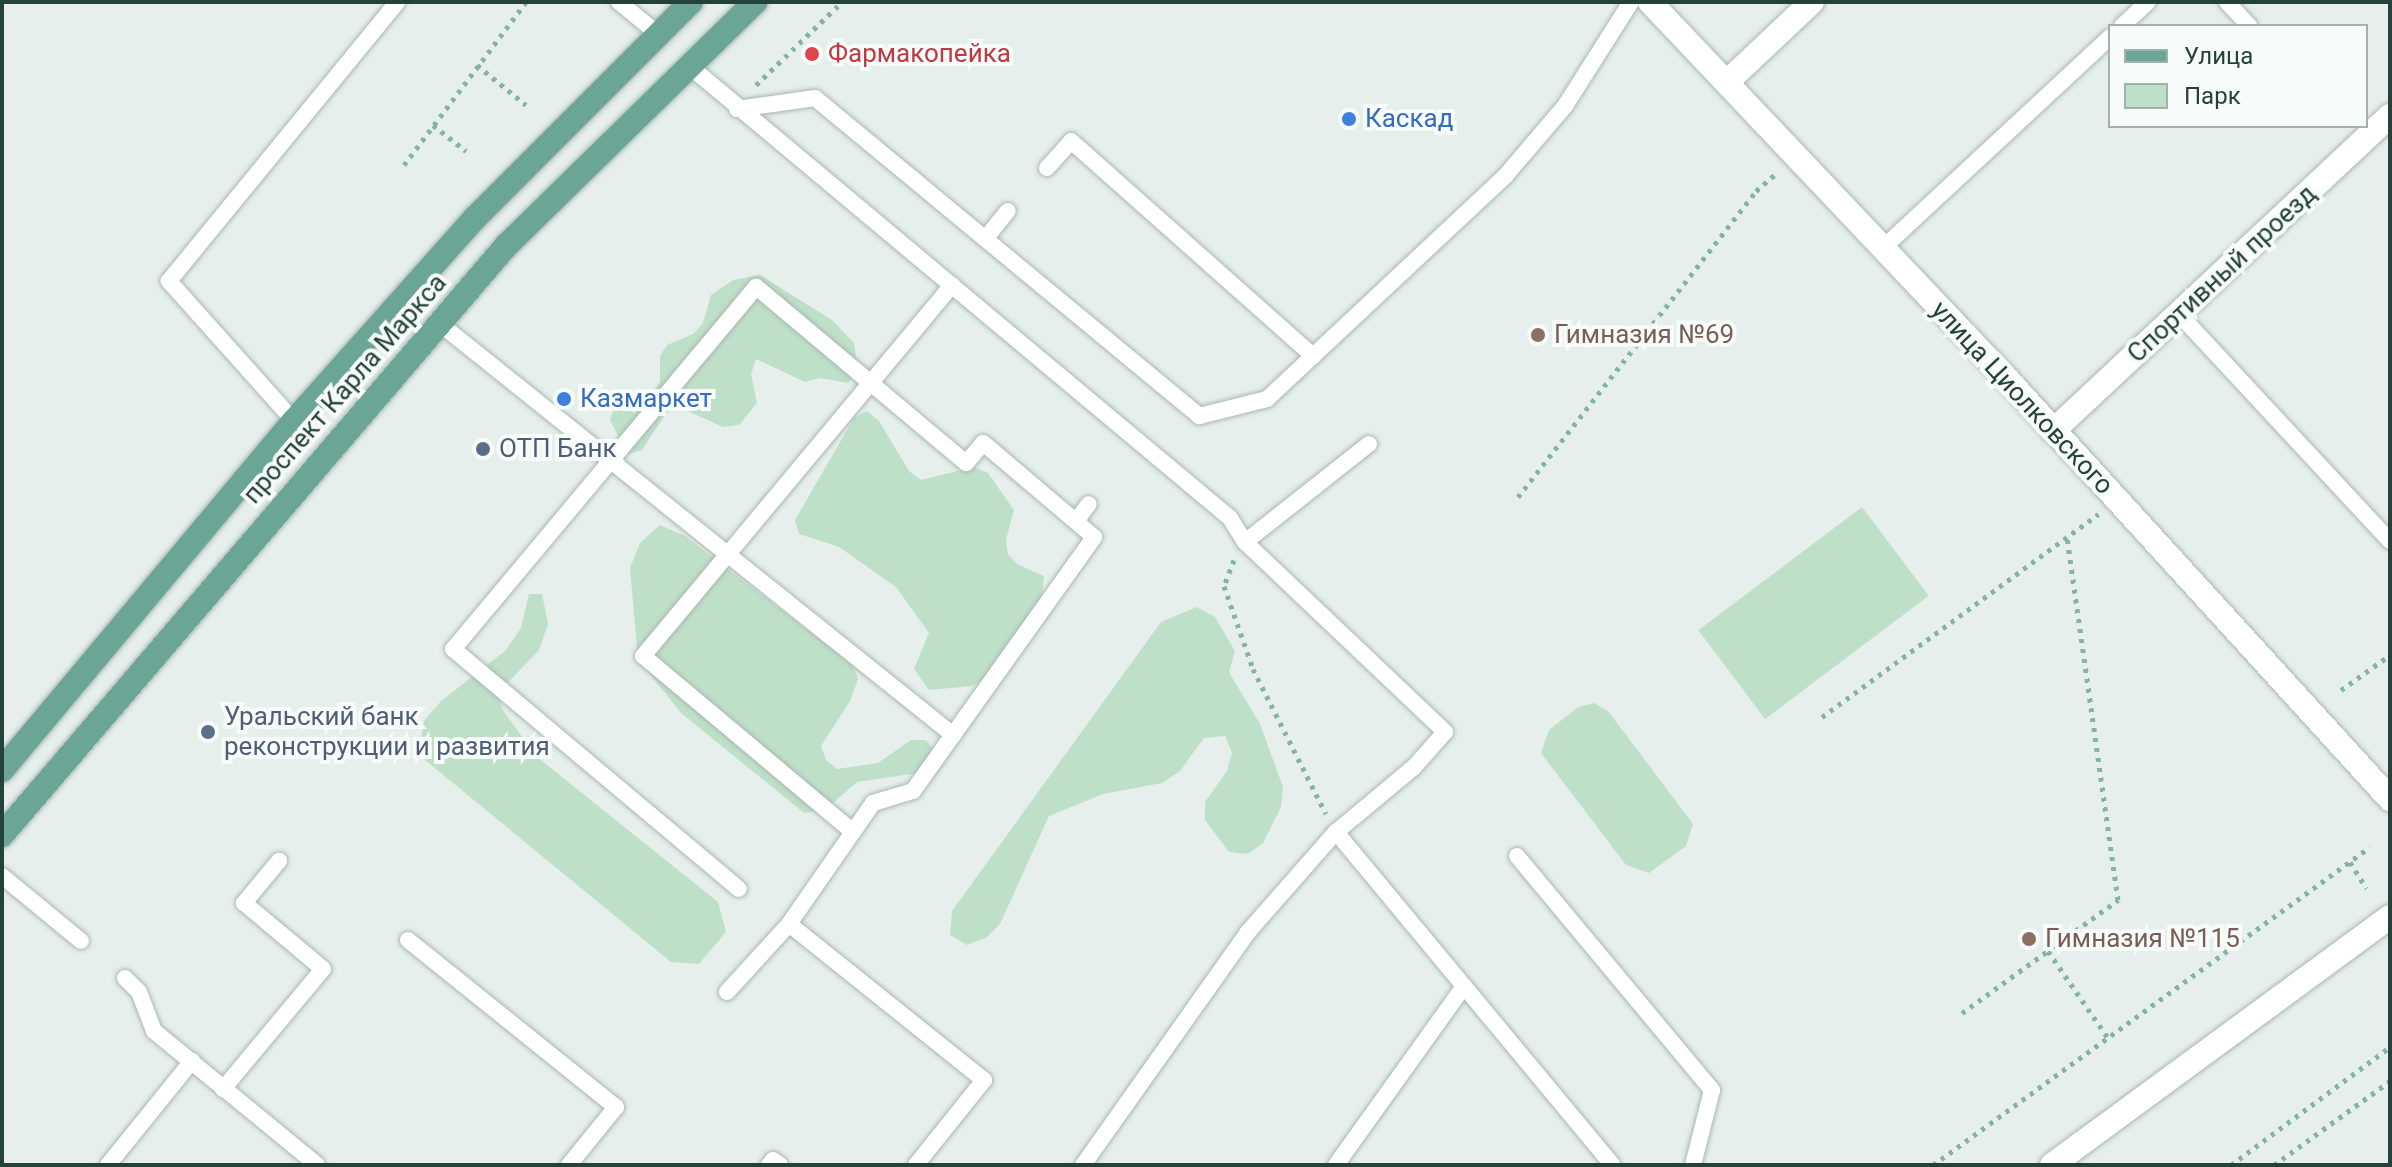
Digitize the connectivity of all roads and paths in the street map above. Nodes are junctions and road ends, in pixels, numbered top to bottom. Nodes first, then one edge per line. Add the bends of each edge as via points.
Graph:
1 (397, 2) edge
2 (526, 2) edge
3 (619, 2) edge
4 (691, 2) edge
5 (755, 2) edge
6 (842, 2) edge
7 (1631, 2) edge
8 (1650, 2) edge
9 (1812, 2) edge
10 (2148, 2) edge
11 (2228, 3) edge
12 (2124, 24) edge
13 (2247, 24) edge
14 (658, 34) junction
15 (2108, 39) edge
16 (687, 64) junction
17 (477, 65) junction
18 (1727, 82) junction
19 (526, 105) dead end
20 (735, 108) junction
21 (2390, 116) edge
22 (433, 125) junction
23 (466, 151) dead end
24 (1797, 157) junction
25 (404, 165) dead end
26 (1047, 168) dead end
27 (1008, 211) dead end
28 (475, 218) junction
29 (985, 239) junction
30 (506, 246) junction
31 (1883, 248) junction
32 (952, 285) junction
33 (408, 294) junction
34 (2179, 314) junction
35 (439, 323) junction
36 (1313, 356) junction
37 (872, 384) junction
38 (294, 421) junction
39 (2053, 431) junction
40 (1369, 444) dead end
41 (611, 461) junction
42 (1518, 497) dead end
43 (2116, 500) junction
44 (1089, 504) dead end
45 (1076, 521) junction
46 (2067, 536) junction
47 (2390, 541) edge
48 (1245, 542) junction
49 (728, 555) junction
50 (1224, 586) dead end
51 (2390, 655) edge
52 (2341, 690) dead end
53 (1822, 717) dead end
54 (953, 735) junction
55 (2, 770) edge
56 (2390, 799) edge
57 (853, 832) junction
58 (1336, 832) junction
59 (2, 835) edge
60 (2370, 847) dead end
61 (1517, 856) dead end
62 (279, 861) dead end
63 (2350, 862) junction
64 (2, 876) edge
65 (2366, 888) dead end
66 (739, 889) dead end
67 (2390, 917) edge
68 (789, 924) junction
69 (408, 940) dead end
70 (81, 941) dead end
71 (2048, 951) junction
72 (125, 978) dead end
73 (1464, 986) junction
74 (727, 992) dead end
75 (1962, 1013) dead end
76 (2108, 1038) junction
77 (2390, 1047) edge
78 (192, 1061) junction
79 (2390, 1081) edge
80 (223, 1089) junction
81 (108, 1165) edge
82 (317, 1165) edge
83 (569, 1165) edge
84 (769, 1165) edge
85 (780, 1165) edge
86 (916, 1165) edge
87 (1083, 1165) edge
88 (1336, 1165) edge
89 (1612, 1165) edge
90 (1693, 1165) edge
91 (1933, 1165) edge
92 (2052, 1165) edge
93 (2231, 1165) edge
94 (2274, 1165) edge

1 - 38 lane via 169,281
2 - 17 path
3 - 14 lane
4 - 14 main road, проспект Карла Маркса
5 - 16 main road, проспект Карла Маркса
6 - 20 path
7 - 36 lane via 1565,106 1506,175
8 - 18 main road, улица Циолковского
9 - 18 main road
10 - 12 lane
11 - 13 lane
14 - 28 main road, проспект Карла Маркса
15 - 31 lane
16 - 20 lane
16 - 30 main road, проспект Карла Маркса
17 - 19 path
17 - 22 path
18 - 24 main road, улица Циолковского
20 - 29 lane via 815,98
20 - 32 lane
21 - 34 main road, Спортивный проезд
22 - 23 path
22 - 25 path
24 - 31 main road, улица Циолковского
24 - 42 path via 1756,191
26 - 36 lane via 1071,141
27 - 29 lane
28 - 30 main road
28 - 33 main road, проспект Карла Маркса
29 - 36 lane via 1199,416 1259,404
30 - 35 main road, проспект Карла Маркса
31 - 39 main road, улица Циолковского
32 - 37 lane
32 - 48 lane via 1134,448 1230,518
33 - 35 main road
33 - 38 main road, проспект Карла Маркса
34 - 39 main road, Спортивный проезд
34 - 47 lane
35 - 41 lane
35 - 59 main road, проспект Карла Маркса
37 - 41 lane via 756,287
37 - 45 lane via 966,463 983,443
37 - 49 lane
38 - 55 main road, проспект Карла Маркса
39 - 43 main road, улица Циолковского
40 - 48 lane
41 - 49 lane
41 - 66 lane via 453,649
43 - 46 path
43 - 56 main road, улица Циолковского
44 - 45 lane
45 - 54 lane via 1094,537
46 - 53 path
46 - 71 path via 2118,900
48 - 58 lane via 1445,732 1414,767
49 - 54 lane
49 - 57 lane via 643,656
50 - 58 path via 1253,669
51 - 52 path
54 - 57 lane via 913,791 873,803
57 - 68 lane
58 - 73 lane
58 - 87 lane via 1248,932
60 - 63 path
61 - 90 lane via 1712,1090
62 - 80 lane via 244,903 323,969
63 - 65 path
63 - 76 path
64 - 70 lane
67 - 92 main road
68 - 74 lane
68 - 86 lane via 984,1080
69 - 83 lane via 616,1107
71 - 75 path
71 - 76 path
72 - 78 lane via 139,992 154,1031
73 - 88 lane
73 - 89 lane
76 - 91 path
77 - 93 path
78 - 80 lane
78 - 81 lane
79 - 94 path
80 - 82 lane
84 - 85 lane via 773,1160

